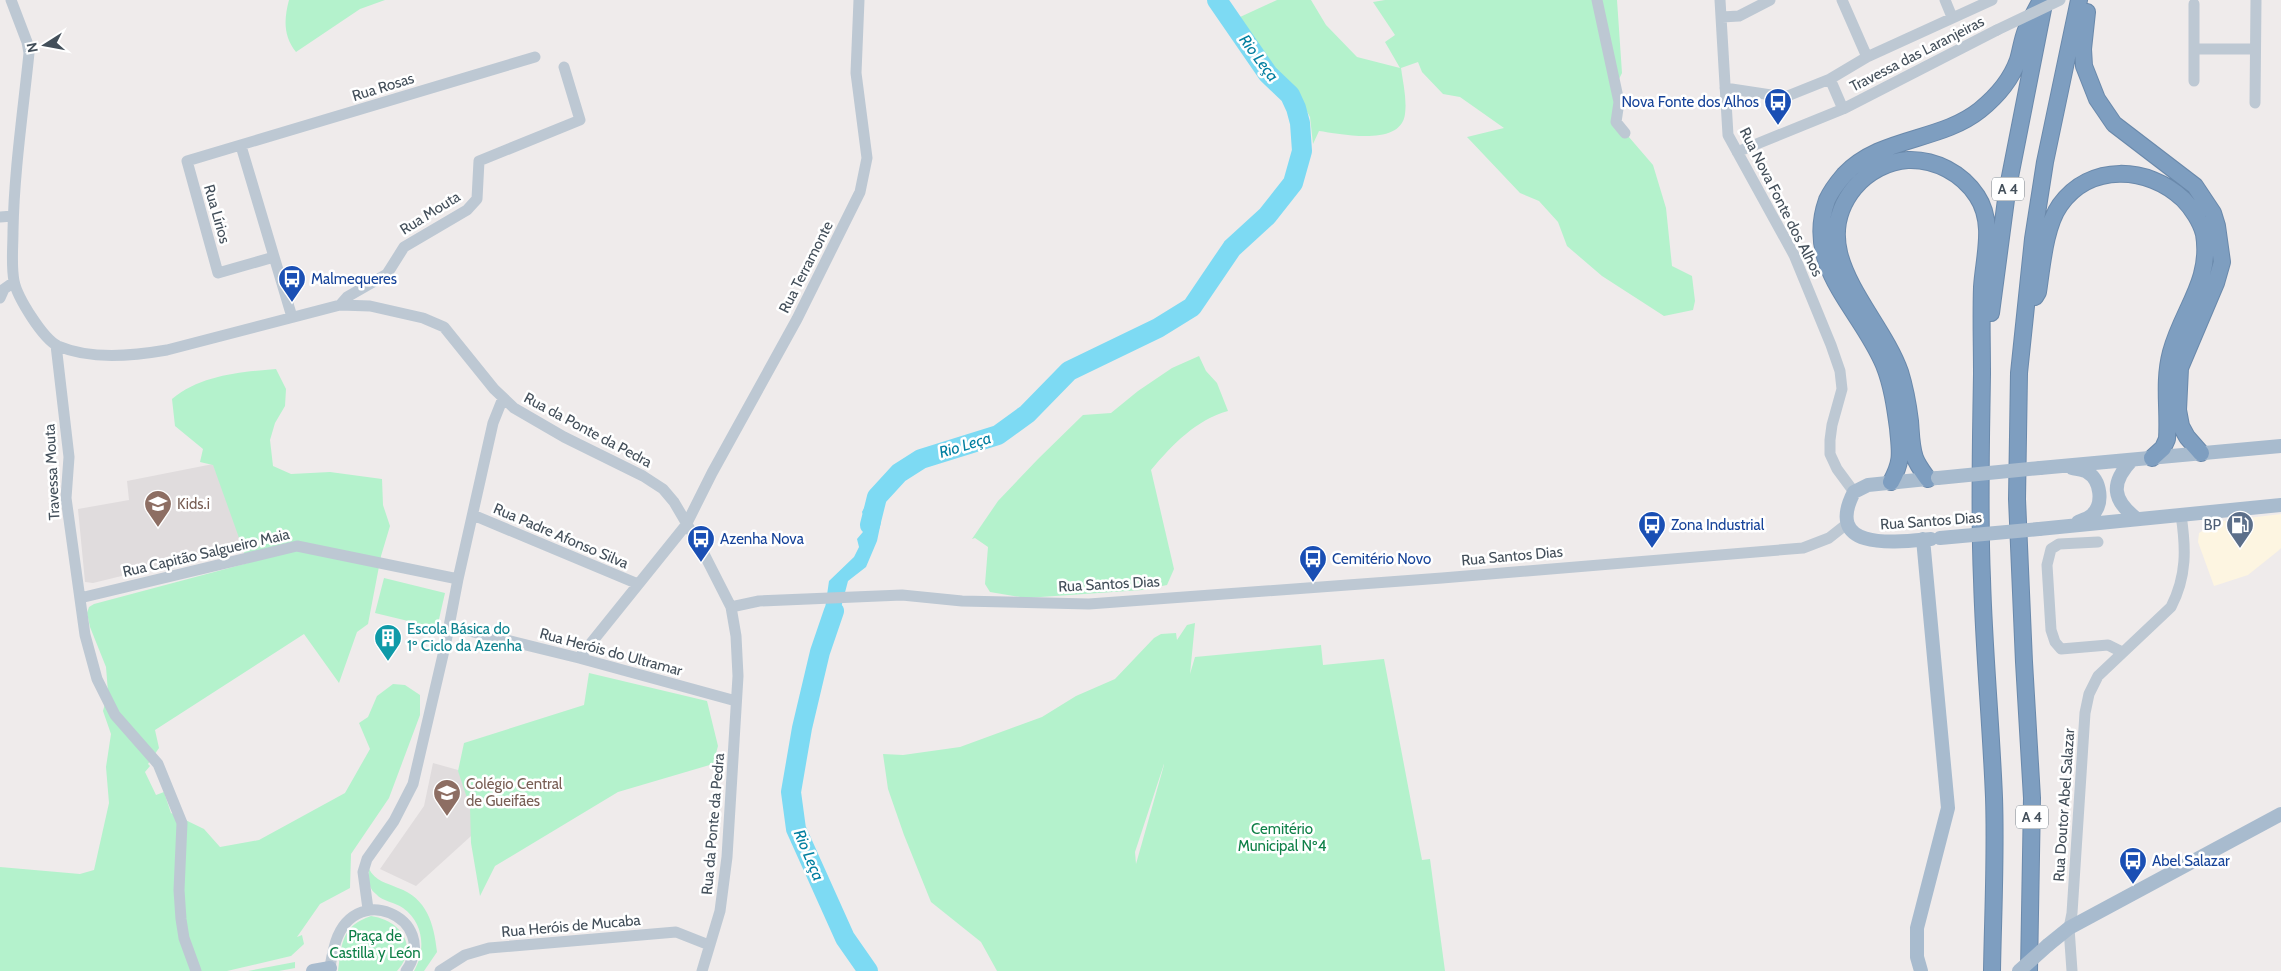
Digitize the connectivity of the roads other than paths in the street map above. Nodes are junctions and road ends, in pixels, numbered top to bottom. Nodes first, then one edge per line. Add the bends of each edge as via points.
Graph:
1 (11, 0) edge
2 (858, 0) edge
3 (1597, 0) edge
4 (1720, 0) edge
5 (1770, 0) edge
6 (1842, 0) edge
7 (1945, 0) edge
8 (1992, 0) edge
9 (2043, 0) edge
10 (2060, 0) edge
11 (2079, 0) edge
12 (2089, 0) edge
13 (2256, 0) edge
14 (2194, 4) dead end
15 (1722, 17) junction
16 (1952, 17) junction
17 (2194, 49) junction
18 (2255, 49) junction
19 (535, 56) dead end
20 (1867, 57) junction
21 (564, 67) dead end
22 (1830, 79) junction
23 (2194, 81) dead end
24 (1725, 88) junction
25 (2255, 103) dead end
26 (1843, 109) junction
27 (1625, 133) dead end
28 (241, 146) junction
29 (1737, 152) junction
30 (13, 216) junction
31 (0, 217) edge
32 (274, 257) junction
33 (14, 282) junction
34 (0, 298) edge
35 (340, 305) junction
36 (2025, 315) junction
37 (292, 317) junction
38 (56, 345) junction
39 (1982, 379) junction
40 (503, 398) junction
41 (2281, 446) edge
42 (2200, 453) junction
43 (2152, 458) junction
44 (2132, 460) junction
45 (2059, 466) junction
46 (1933, 479) junction
47 (1891, 482) junction
48 (1854, 492) junction
49 (2281, 505) edge
50 (473, 515) junction
51 (2181, 515) junction
52 (2137, 519) junction
53 (1848, 523) junction
54 (686, 525) junction
55 (2068, 526) junction
56 (1923, 539) junction
57 (2098, 542) dead end
58 (458, 579) junction
59 (638, 584) junction
60 (80, 598) junction
61 (731, 607) junction
62 (449, 626) junction
63 (2122, 652) junction
64 (579, 658) junction
65 (736, 701) junction
66 (2281, 814) edge
67 (368, 909) junction
68 (2069, 928) junction
69 (709, 944) junction
70 (330, 969) edge
71 (196, 971) edge
72 (313, 971) edge
73 (406, 971) edge
74 (440, 971) edge
75 (702, 971) edge
76 (1921, 971) edge
77 (1992, 971) edge
78 (2019, 971) edge
79 (2029, 971) edge
80 (2072, 971) edge

1 - 30 street via 29,54
2 - 54 street, Rua Terramonte via 856,74 867,158 860,192 797,319
3 - 27 street via 1619,102 1616,122
4 - 15 street, Rua Nova Fonte dos Alhos
5 - 15 street via 1739,16
6 - 20 street
7 - 16 street
8 - 16 street, Travessa das Laranjeiras
9 - 39 highway, A 4 via 2007,192
9 - 47 highway via 2025,31 2018,60 2004,86 1979,111 1961,122 1869,156 1854,165 1828,198 1821,239 1827,266 1870,336 1884,364 1894,398 1901,463
10 - 26 street, Travessa das Laranjeiras, bridge
11 - 36 highway, A 4 via 2045,162
12 - 42 highway via 2084,66 2097,99 2114,124 2195,186 2217,226 2222,262 2180,368 2178,410 2181,426
13 - 18 street
14 - 17 street
15 - 24 street, Rua Nova Fonte dos Alhos
16 - 20 street, Travessa das Laranjeiras
17 - 18 street
17 - 23 street
18 - 25 street
19 - 28 street, Rua Rosas
20 - 22 street, Travessa das Laranjeiras
21 - 35 street, Rua Mouta via 580,120 479,161 477,199 467,210 404,247 387,274 346,297
22 - 24 street, Travessa das Laranjeiras via 1784,97
22 - 26 street, Travessa das Laranjeiras
24 - 29 street, Rua Nova Fonte dos Alhos via 1726,127
26 - 29 street, Travessa das Laranjeiras
28 - 32 street
28 - 32 street, Rua Lírios via 187,161 218,273
29 - 48 street, Rua Nova Fonte dos Alhos via 1794,255 1840,370 1842,389 1832,425 1830,454 1836,469
30 - 31 street
30 - 33 street
32 - 37 street
33 - 34 street via 4,289
33 - 38 street via 27,312
35 - 37 street, Rua da Ponte da Pedra
35 - 40 street, Rua da Ponte da Pedra via 370,306 423,318 444,327
36 - 43 highway via 2038,292 2051,224 2060,205 2087,181 2108,175 2138,174 2167,186 2190,206 2203,232 2203,276 2176,339 2166,373 2167,439
36 - 79 highway, A 4 via 2019,373 2017,499 2032,798
37 - 38 street, Rua da Ponte da Pedra via 143,354 106,356
38 - 60 street, Travessa Mouta via 69,457 66,498
39 - 46 highway via 1982,287 1988,236 1985,213 1978,196 1964,180 1946,168 1912,160 1892,162 1860,181 1846,198 1838,216 1836,234 1844,272 1890,348 1900,375 1916,461
39 - 77 highway, A 4 via 1982,583 1994,800
40 - 50 street via 493,423
40 - 54 street, Rua da Ponte da Pedra via 532,419 663,489
41 - 42 main road
42 - 43 main road
43 - 44 main road
44 - 45 main road
44 - 52 main road via 2118,480 2117,495 2126,510
45 - 46 main road, bridge
45 - 55 main road via 2087,472 2098,487 2100,496 2092,515
46 - 47 main road
47 - 48 main road via 1868,485
48 - 53 main road via 1847,511
49 - 51 main road, Rua Santos Dias
50 - 58 street
50 - 59 street, Rua Padre Afonso Silva
51 - 52 main road, Rua Santos Dias
51 - 63 street, Rua Doutor Abel Salazar via 2186,551 2178,593 2171,606
52 - 55 main road, Rua Santos Dias
53 - 56 main road, Rua Santos Dias via 1857,536 1879,543
53 - 61 street, Rua Santos Dias via 1829,538 1803,548 1442,578 1089,604 902,596 759,601
54 - 59 street, Rua Terramonte
54 - 61 street, Rua da Ponte da Pedra
55 - 56 main road, Rua Santos Dias, bridge
56 - 76 main road via 1948,808 1917,928 1917,957
57 - 63 street via 2059,544 2050,549 2046,565 2051,630 2054,642 2061,649 2108,645
58 - 60 street, Rua Capitão Salgueiro Maia via 297,546
58 - 62 street
59 - 64 street, Rua Terramonte
60 - 71 street, Travessa Mouta via 85,635 97,679 115,715 158,764 182,823 181,919
61 - 65 street, Rua da Ponte da Pedra via 736,636
62 - 64 street, Rua Heróis do Ultramar
62 - 67 street via 413,784 394,822 367,859 363,872
63 - 68 street, Rua Doutor Abel Salazar via 2098,676 2089,694 2085,713
64 - 65 street, Rua Heróis do Ultramar
65 - 69 street, Rua da Ponte da Pedra via 727,857 720,911
66 - 68 main road
67 - 70 street via 343,925 335,943
67 - 73 street via 396,915 409,929 414,952
68 - 78 main road, bridge
68 - 80 street, Rua Doutor Abel Salazar
69 - 74 street, Rua Heróis de Mucaba via 676,932 489,948 465,955
69 - 75 street, Rua da Ponte da Pedra
70 - 72 main road

